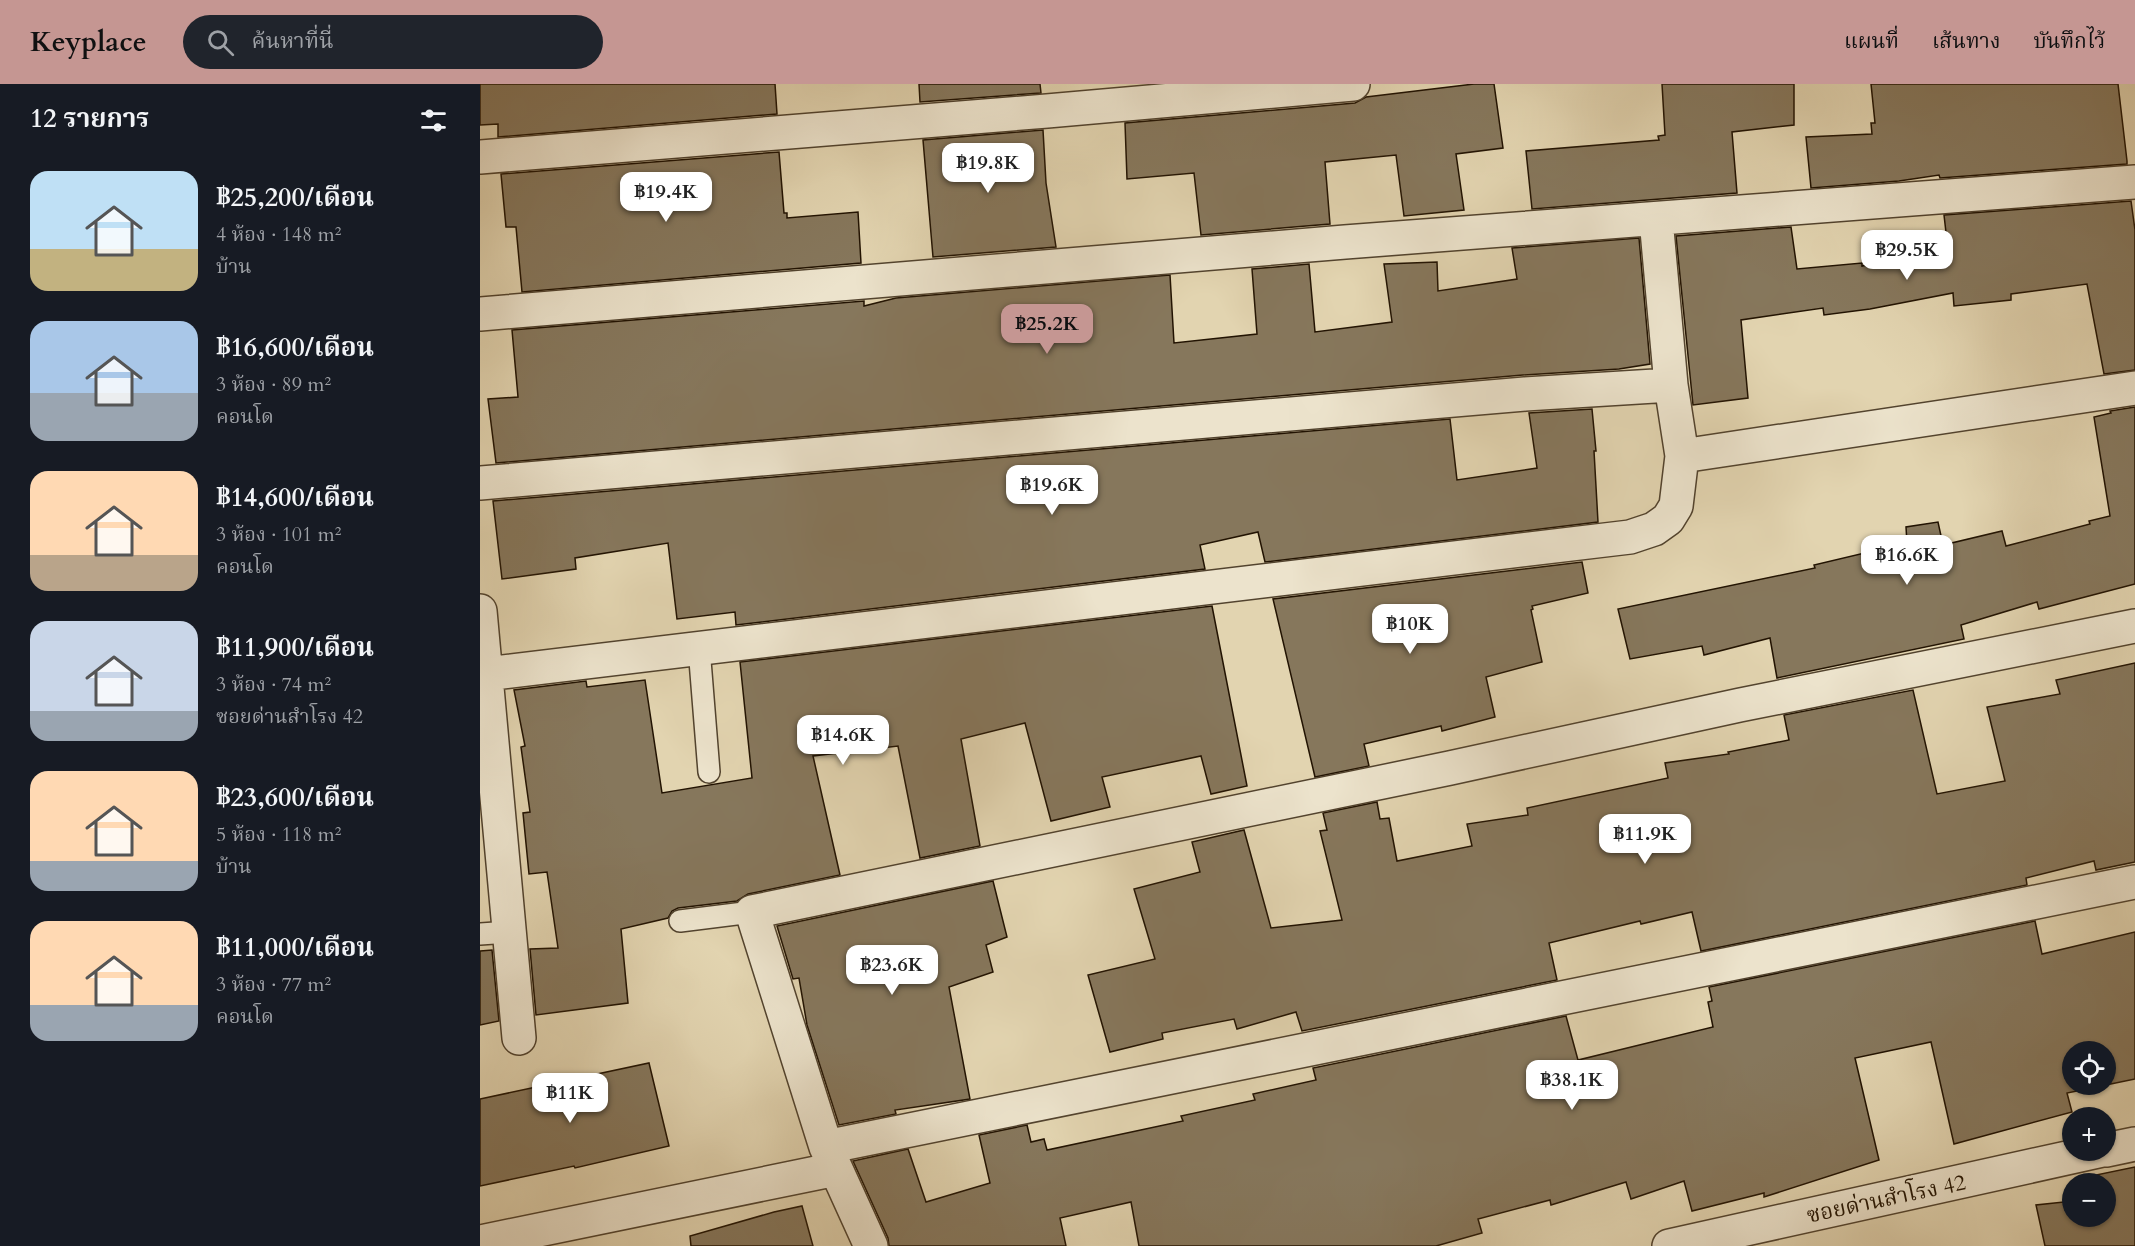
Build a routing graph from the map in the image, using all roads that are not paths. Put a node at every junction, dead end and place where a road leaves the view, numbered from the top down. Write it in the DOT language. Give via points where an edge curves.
graph roads {
  1 [pos="1353,84"];
  2 [pos="480,157"];
  3 [pos="2135,182"];
  4 [pos="1656,219"];
  5 [pos="480,314"];
  6 [pos="1671,385"];
  7 [pos="2135,388"];
  8 [pos="1682,456"];
  9 [pos="480,483"];
  10 [pos="480,611"];
  11 [pos="2135,626"];
  12 [pos="699,648"];
  13 [pos="486,674"];
  14 [pos="709,772"];
  15 [pos="2135,882"];
  16 [pos="752,912"];
  17 [pos="680,921"];
  18 [pos="495,933"];
  19 [pos="519,1038"];
  20 [pos="2135,1144"];
  21 [pos="2116,1148"];
  22 [pos="831,1158"];
  23 [pos="2062,1159"];
  24 [pos="480,1242"];
  25 [pos="871,1246"];
  26 [pos="1669,1246"];
  1 -- 2 [label="street"];
  3 -- 4 [label="street"];
  4 -- 5 [label="street"];
  4 -- 6 [label="street"];
  6 -- 8 [label="street"];
  6 -- 9 [label="street" via="1525,394"];
  7 -- 8 [label="street"];
  8 -- 12 [label="street" via="1676,506 1668,519 1654,530 1630,537"];
  10 -- 13 [label="street"];
  11 -- 16 [label="street" via="1728,707"];
  12 -- 13 [label="street"];
  12 -- 14 [label="lane"];
  13 -- 18 [label="street"];
  15 -- 22 [label="street"];
  16 -- 17 [label="lane"];
  16 -- 22 [label="street"];
  18 -- 19 [label="street"];
  20 -- 21 [label="street, ซอยด่านสำโรง 42"];
  22 -- 24 [label="street"];
  22 -- 25 [label="street"];
  23 -- 26 [label="street, ซอยด่านสำโรง 42"];
}
